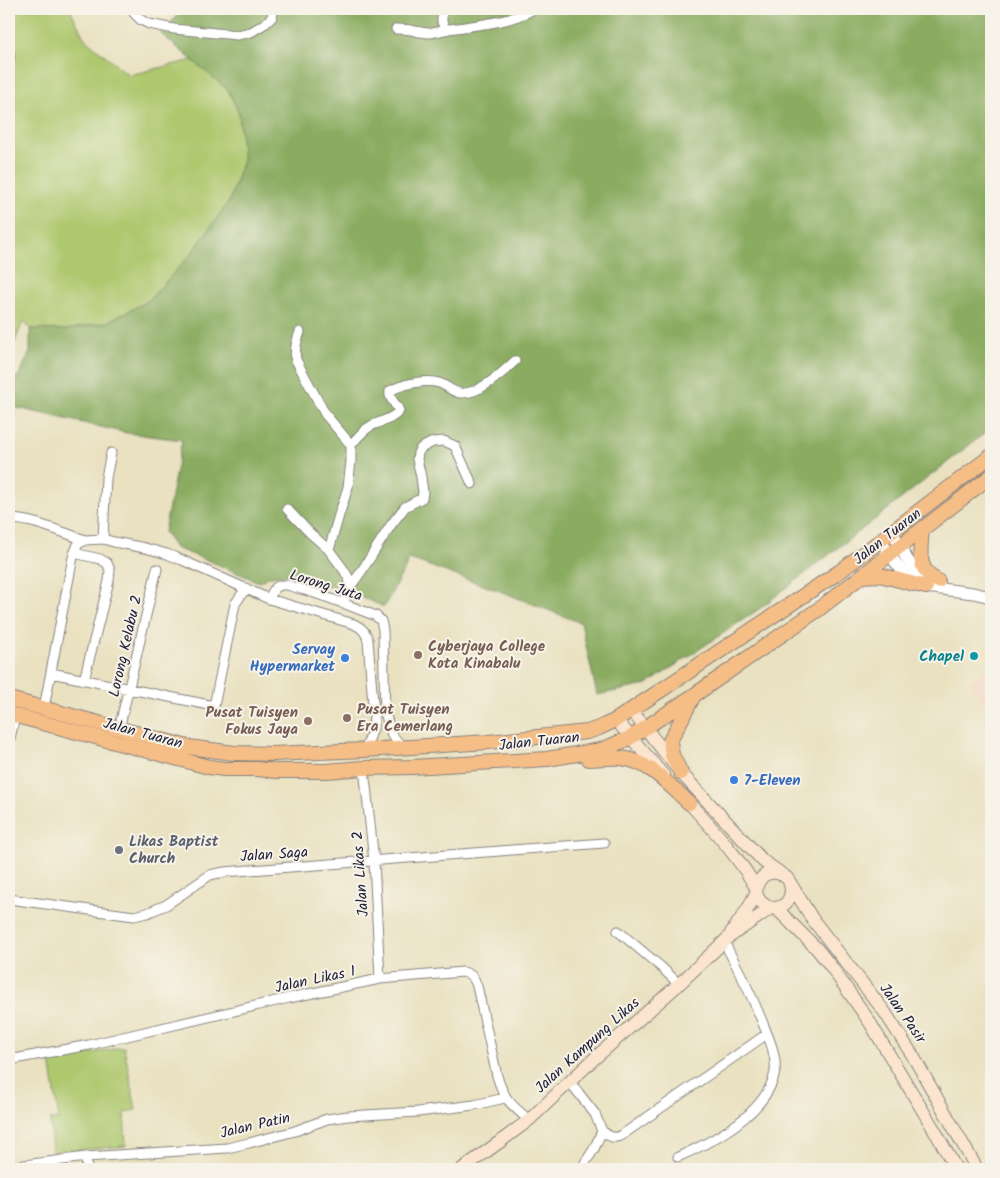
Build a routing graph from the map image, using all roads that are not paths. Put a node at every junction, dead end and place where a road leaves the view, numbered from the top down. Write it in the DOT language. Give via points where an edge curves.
graph roads {
  1 [pos="132,9"];
  2 [pos="274,9"];
  3 [pos="442,9"];
  4 [pos="534,9"];
  5 [pos="396,29"];
  6 [pos="445,29"];
  7 [pos="9,52"];
  8 [pos="9,63"];
  9 [pos="300,332"];
  10 [pos="515,360"];
  11 [pos="351,445"];
  12 [pos="111,453"];
  13 [pos="991,456"];
  14 [pos="991,476"];
  15 [pos="472,484"];
  16 [pos="287,509"];
  17 [pos="9,519"];
  18 [pos="922,529"];
  19 [pos="893,532"];
  20 [pos="103,539"];
  21 [pos="85,540"];
  22 [pos="881,540"];
  23 [pos="329,550"];
  24 [pos="894,550"];
  25 [pos="74,553"];
  26 [pos="157,569"];
  27 [pos="861,576"];
  28 [pos="932,584"];
  29 [pos="350,587"];
  30 [pos="246,588"];
  31 [pos="991,597"];
  32 [pos="269,598"];
  33 [pos="343,604"];
  34 [pos="51,673"];
  35 [pos="84,680"];
  36 [pos="129,689"];
  37 [pos="693,696"];
  38 [pos="9,699"];
  39 [pos="44,708"];
  40 [pos="631,710"];
  41 [pos="11,712"];
  42 [pos="616,720"];
  43 [pos="645,728"];
  44 [pos="119,729"];
  45 [pos="630,738"];
  46 [pos="9,743"];
  47 [pos="402,748"];
  48 [pos="365,750"];
  49 [pos="555,758"];
  50 [pos="364,768"];
  51 [pos="681,773"];
  52 [pos="688,802"];
  53 [pos="604,843"];
  54 [pos="374,861"];
  55 [pos="786,879"];
  56 [pos="756,890"];
  57 [pos="9,899"];
  58 [pos="774,908"];
  59 [pos="618,931"];
  60 [pos="727,939"];
  61 [pos="380,979"];
  62 [pos="679,984"];
  63 [pos="767,1034"];
  64 [pos="9,1060"];
  65 [pos="570,1082"];
  66 [pos="505,1098"];
  67 [pos="529,1120"];
  68 [pos="602,1131"];
  69 [pos="86,1157"];
  70 [pos="678,1157"];
  71 [pos="9,1167"];
  72 [pos="87,1169"];
  73 [pos="462,1169"];
  74 [pos="581,1169"];
  75 [pos="956,1169"];
  76 [pos="977,1169"];
  1 -- 2 [label="street" via="149,24 237,35 251,32 266,23"];
  3 -- 6 [label="street"];
  4 -- 6 [label="street" via="500,22"];
  5 -- 6 [label="street" via="428,33"];
  7 -- 8 [label="street"];
  9 -- 11 [label="street" via="296,342 296,360 325,414"];
  10 -- 11 [label="street" via="488,383 465,392 459,393 441,383 431,382 393,389 389,394 398,407 396,415 370,426"];
  11 -- 23 [label="street" via="348,486"];
  12 -- 20 [label="street" via="106,478"];
  13 -- 19 [label="main road, Jalan Tuaran"];
  14 -- 18 [label="main road, Jalan Tuaran"];
  15 -- 29 [label="street" via="455,446 444,441 421,448 417,459 422,498 405,508 391,525"];
  16 -- 23 [label="street"];
  17 -- 21 [label="street" via="48,527"];
  18 -- 24 [label="main road, Jalan Tuaran"];
  18 -- 28 [label="main road" via="920,554"];
  19 -- 22 [label="main road, Jalan Tuaran"];
  19 -- 24 [label="street"];
  20 -- 21 [label="street"];
  20 -- 30 [label="street" via="168,554"];
  21 -- 25 [label="street" via="78,544"];
  22 -- 24 [label="street"];
  22 -- 40 [label="main road, Jalan Tuaran"];
  23 -- 29 [label="street" via="348,577"];
  24 -- 27 [label="main road, Jalan Tuaran"];
  24 -- 28 [label="street" via="906,576"];
  25 -- 34 [label="street"];
  25 -- 35 [label="street" via="100,559 110,570"];
  26 -- 36 [label="street, Lorong Kelabu 2"];
  27 -- 28 [label="main road" via="880,575"];
  27 -- 37 [label="main road, Jalan Tuaran"];
  28 -- 31 [label="street"];
  29 -- 33 [label="street"];
  30 -- 32 [label="street"];
  30 -- 36 [label="street" via="235,604 214,706"];
  32 -- 33 [label="street, Lorong Juta" via="281,585 313,592"];
  32 -- 48 [label="street, Lorong Juta" via="354,624 367,635 374,716"];
  33 -- 47 [label="street, Lorong Juta" via="376,616 381,621 385,713 392,736"];
  34 -- 35 [label="street"];
  34 -- 39 [label="street"];
  35 -- 36 [label="street"];
  36 -- 44 [label="street, Lorong Kelabu 2"];
  37 -- 43 [label="main road, Jalan Tuaran"];
  37 -- 51 [label="main road" via="670,741 672,755"];
  38 -- 39 [label="main road, Jalan Tuaran"];
  39 -- 44 [label="main road, Jalan Tuaran"];
  40 -- 42 [label="main road, Jalan Tuaran"];
  40 -- 43 [label="main road, Jalan Pasir"];
  41 -- 46 [label="street"];
  41 -- 50 [label="main road, Jalan Tuaran" via="209,767 316,772"];
  42 -- 45 [label="main road"];
  42 -- 47 [label="main road, Jalan Tuaran" via="587,732"];
  43 -- 45 [label="main road, Jalan Tuaran"];
  43 -- 51 [label="main road, Jalan Pasir"];
  44 -- 48 [label="main road, Jalan Tuaran" via="188,748 234,753"];
  45 -- 49 [label="main road, Jalan Tuaran" via="601,750"];
  45 -- 52 [label="main road"];
  47 -- 48 [label="main road, Jalan Tuaran"];
  49 -- 50 [label="main road, Jalan Tuaran"];
  49 -- 52 [label="main road" via="620,758 637,762 656,773"];
  50 -- 54 [label="street, Jalan Likas 2"];
  51 -- 55 [label="main road, Jalan Pasir" via="764,861"];
  52 -- 56 [label="main road" via="748,873"];
  53 -- 54 [label="street, Jalan Saga"];
  54 -- 57 [label="street, Jalan Saga" via="210,875 166,906 134,916"];
  54 -- 61 [label="street, Jalan Likas 2"];
  55 -- 56 [label="main road" via="777,873 766,874"];
  55 -- 58 [label="main road" via="792,890 791,896 782,906"];
  55 -- 76 [label="main road, Jalan Pasir" via="813,920 884,1011"];
  56 -- 58 [label="main road" via="762,903"];
  56 -- 60 [label="main road, Jalan Kampung Likas" via="749,907"];
  58 -- 60 [label="main road, Jalan Kampung Likas"];
  58 -- 75 [label="main road" via="818,949 830,965 868,1021"];
  59 -- 62 [label="street"];
  60 -- 62 [label="main road, Jalan Kampung Likas"];
  60 -- 63 [label="street"];
  61 -- 64 [label="street, Jalan Likas 1"];
  61 -- 66 [label="street, Jalan Likas 1" via="463,972 472,976"];
  62 -- 65 [label="main road, Jalan Kampung Likas"];
  63 -- 68 [label="street" via="618,1138"];
  63 -- 70 [label="street" via="774,1057 774,1072 760,1101 751,1112 719,1136"];
  65 -- 67 [label="main road, Jalan Kampung Likas"];
  65 -- 68 [label="street" via="595,1114"];
  66 -- 67 [label="street, Jalan Likas 1"];
  66 -- 69 [label="street, Jalan Patin" via="433,1110 328,1119 250,1144 227,1148"];
  67 -- 73 [label="main road, Jalan Kampung Likas"];
  68 -- 74 [label="street"];
  69 -- 71 [label="street, Jalan Patin"];
  69 -- 72 [label="street"];
}
